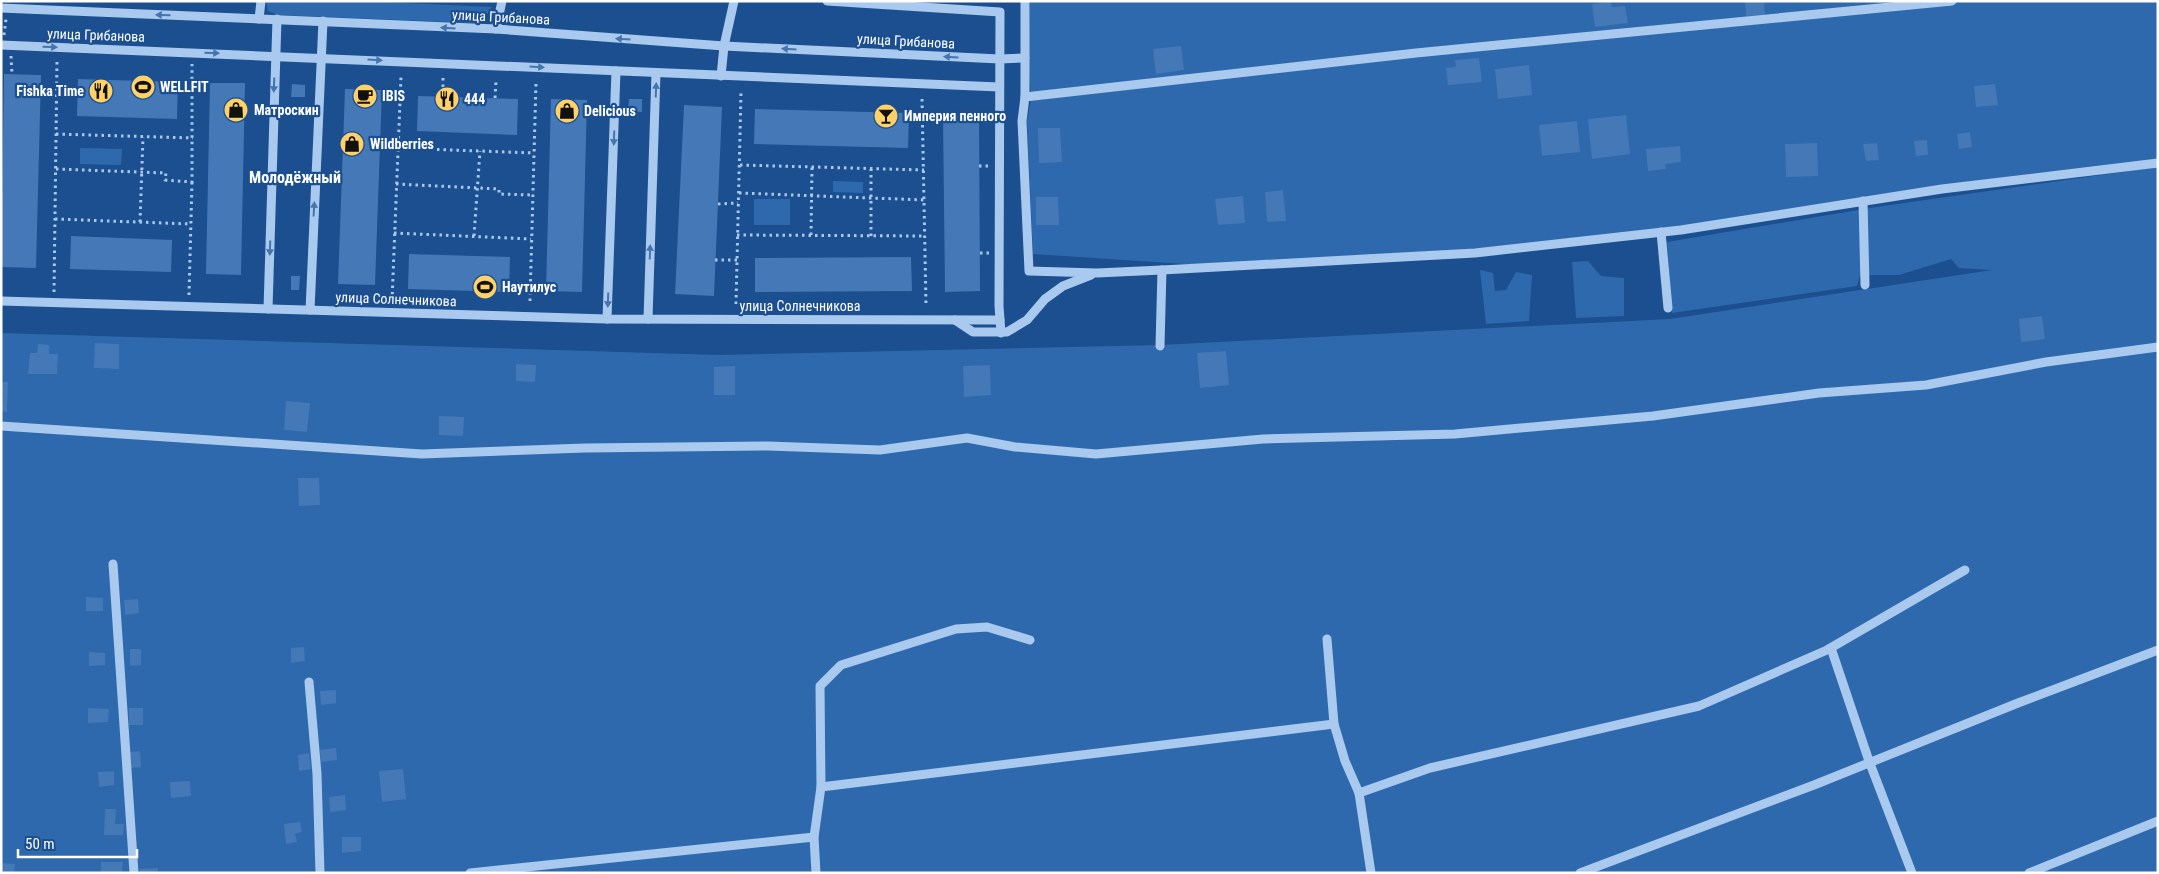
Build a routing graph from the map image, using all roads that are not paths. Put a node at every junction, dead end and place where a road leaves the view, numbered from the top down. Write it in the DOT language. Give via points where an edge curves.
graph roads {
  1 [pos="86,1"];
  2 [pos="261,1"];
  3 [pos="502,1"];
  4 [pos="734,1"];
  5 [pos="827,1"];
  6 [pos="1000,1"];
  7 [pos="1025,1"];
  8 [pos="1952,1"];
  9 [pos="4,8"];
  10 [pos="85,12"];
  11 [pos="1000,12"];
  12 [pos="259,19"];
  13 [pos="276,19"];
  14 [pos="323,21"];
  15 [pos="496,29"];
  16 [pos="2,45"];
  17 [pos="724,46"];
  18 [pos="275,55"];
  19 [pos="321,57"];
  20 [pos="1025,58"];
  21 [pos="1000,59"];
  22 [pos="616,71"];
  23 [pos="656,73"];
  24 [pos="721,76"];
  25 [pos="999,87"];
  26 [pos="1025,97"];
  27 [pos="2158,162"];
  28 [pos="1863,201"];
  29 [pos="1661,232"];
  30 [pos="1162,270"];
  31 [pos="1097,273"];
  32 [pos="1865,284"];
  33 [pos="1,302"];
  34 [pos="1668,308"];
  35 [pos="268,309"];
  36 [pos="310,310"];
  37 [pos="607,319"];
  38 [pos="648,319"];
  39 [pos="954,320"];
  40 [pos="1000,320"];
  41 [pos="1001,333"];
  42 [pos="1160,346"];
  43 [pos="2158,347"];
  44 [pos="1,426"];
  45 [pos="114,564"];
  46 [pos="1965,570"];
  47 [pos="1327,639"];
  48 [pos="1030,640"];
  49 [pos="1831,648"];
  50 [pos="2158,650"];
  51 [pos="309,682"];
  52 [pos="1334,724"];
  53 [pos="1869,761"];
  54 [pos="821,787"];
  55 [pos="1359,793"];
  56 [pos="2158,820"];
  57 [pos="814,837"];
  58 [pos="134,873"];
  59 [pos="320,873"];
  60 [pos="470,873"];
  61 [pos="816,873"];
  62 [pos="1371,873"];
  63 [pos="1580,873"];
  64 [pos="1912,873"];
  65 [pos="2029,873"];
  1 -- 10 [label="street"];
  2 -- 12 [label="street"];
  3 -- 15 [label="street"];
  4 -- 17 [label="street"];
  5 -- 11 [label="street"];
  6 -- 11 [label="street"];
  7 -- 20 [label="street"];
  8 -- 26 [label="street" via="1416,53"];
  9 -- 10 [label="street, улица Грибанова"];
  12 -- 10 [label="street, улица Грибанова, one-way"];
  11 -- 21 [label="street"];
  12 -- 13 [label="street, улица Грибанова"];
  13 -- 14 [label="street, улица Грибанова"];
  13 -- 18 [label="street"];
  15 -- 14 [label="street, улица Грибанова, one-way"];
  14 -- 19 [label="street"];
  17 -- 15 [label="street, улица Грибанова, one-way"];
  16 -- 18 [label="street, улица Грибанова, one-way"];
  21 -- 17 [label="street, улица Грибанова, one-way"];
  17 -- 24 [label="street"];
  18 -- 19 [label="street, улица Грибанова"];
  18 -- 35 [label="street, one-way"];
  19 -- 22 [label="street, улица Грибанова, one-way"];
  36 -- 19 [label="street, one-way"];
  20 -- 21 [label="street, улица Грибанова"];
  20 -- 26 [label="street"];
  21 -- 25 [label="street"];
  22 -- 23 [label="street, улица Грибанова"];
  22 -- 37 [label="street, one-way"];
  23 -- 24 [label="street, улица Грибанова"];
  38 -- 23 [label="street, one-way"];
  24 -- 25 [label="street, улица Грибанова"];
  25 -- 40 [label="street"];
  26 -- 31 [label="street" via="1022,121 1029,271"];
  27 -- 28 [label="street" via="1942,188"];
  28 -- 29 [label="street"];
  28 -- 32 [label="street"];
  29 -- 30 [label="street" via="1474,253"];
  29 -- 34 [label="street"];
  30 -- 31 [label="street"];
  30 -- 42 [label="street"];
  31 -- 41 [label="street" via="1063,286 1027,320"];
  33 -- 35 [label="street, улица Солнечникова"];
  35 -- 36 [label="street, улица Солнечникова"];
  36 -- 37 [label="street, улица Солнечникова"];
  37 -- 38 [label="street, улица Солнечникова"];
  38 -- 39 [label="street, улица Солнечникова"];
  39 -- 40 [label="street, улица Солнечникова"];
  39 -- 41 [label="street" via="973,332"];
  40 -- 41 [label="street"];
  43 -- 44 [label="street" via="2046,362 1926,385 1819,393 1653,416 1455,434 1263,439 1096,454 1015,447 967,438 880,450 749,446 422,454"];
  45 -- 58 [label="street"];
  46 -- 49 [label="street"];
  47 -- 52 [label="street"];
  48 -- 54 [label="street" via="986,626 956,629 841,665 820,686"];
  49 -- 53 [label="street"];
  49 -- 55 [label="street" via="1699,706 1430,768"];
  50 -- 53 [label="street"];
  51 -- 59 [label="street" via="317,774"];
  52 -- 54 [label="street"];
  52 -- 55 [label="street"];
  53 -- 63 [label="street" via="1814,785"];
  53 -- 64 [label="street"];
  54 -- 57 [label="street"];
  55 -- 62 [label="street"];
  56 -- 65 [label="street"];
  57 -- 60 [label="street"];
  57 -- 61 [label="street"];
}
